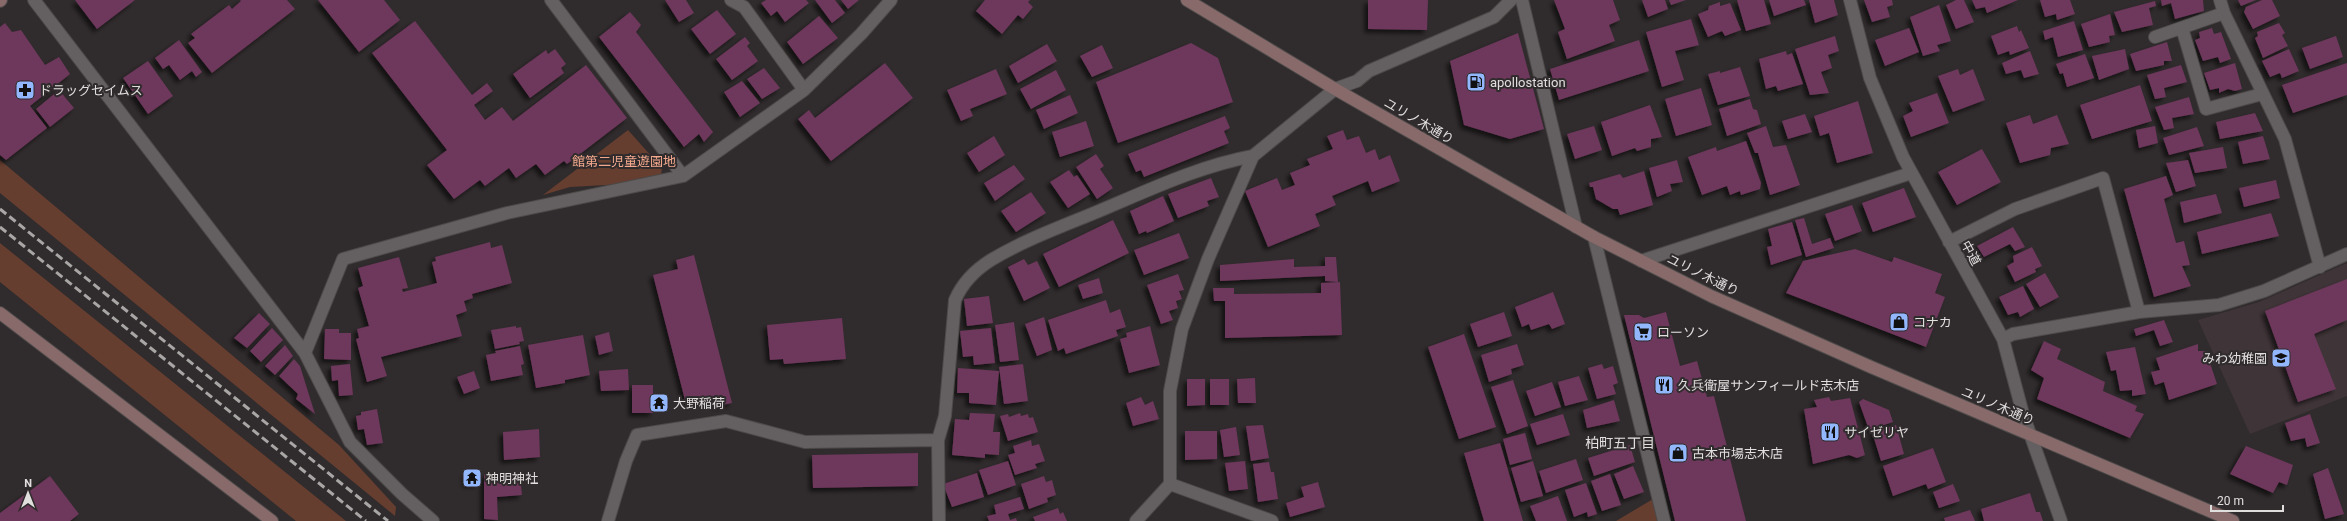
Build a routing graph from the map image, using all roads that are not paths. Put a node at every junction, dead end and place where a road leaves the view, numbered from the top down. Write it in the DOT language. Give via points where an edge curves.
graph roads {
  1 [pos="34,0"];
  2 [pos="551,0"];
  3 [pos="731,0"];
  4 [pos="891,0"];
  5 [pos="1511,0"];
  6 [pos="1522,0"];
  7 [pos="1850,0"];
  8 [pos="2220,0"];
  9 [pos="1190,1"];
  10 [pos="2224,13"];
  11 [pos="2182,28"];
  12 [pos="2155,37"];
  13 [pos="1334,89"];
  14 [pos="804,90"];
  15 [pos="2262,94"];
  16 [pos="1253,156"];
  17 [pos="1911,173"];
  18 [pos="683,176"];
  19 [pos="1576,227"];
  20 [pos="1594,237"];
  21 [pos="1949,242"];
  22 [pos="2347,254"];
  23 [pos="1642,261"];
  24 [pos="2320,267"];
  25 [pos="2139,312"];
  26 [pos="0,313"];
  27 [pos="2003,339"];
  28 [pos="305,353"];
  29 [pos="2031,435"];
  30 [pos="938,440"];
  31 [pos="1170,484"];
  32 [pos="272,521"];
  33 [pos="433,521"];
  34 [pos="608,521"];
  35 [pos="939,521"];
  36 [pos="1136,521"];
  37 [pos="1272,521"];
  38 [pos="1664,521"];
  39 [pos="2061,521"];
  40 [pos="2233,521"];
  1 -- 28 [label="street"];
  2 -- 18 [label="street"];
  3 -- 14 [label="street" via="744,8"];
  4 -- 14 [label="street" via="861,34"];
  5 -- 13 [label="street" via="1494,17 1369,71 1357,81"];
  6 -- 19 [label="street"];
  7 -- 17 [label="street, 中道" via="1870,78"];
  8 -- 10 [label="street"];
  9 -- 13 [label="street, ユリノ木通り"];
  10 -- 11 [label="street"];
  10 -- 15 [label="street"];
  11 -- 12 [label="street"];
  11 -- 15 [label="street" via="2206,109"];
  13 -- 16 [label="street"];
  13 -- 19 [label="street, ユリノ木通り"];
  14 -- 18 [label="street"];
  15 -- 24 [label="street" via="2285,139"];
  16 -- 30 [label="street" via="1220,163 1092,213 990,261 972,275 955,300 945,416"];
  16 -- 31 [label="street" via="1208,259 1182,329 1170,391"];
  17 -- 21 [label="street, 中道"];
  17 -- 23 [label="street"];
  18 -- 28 [label="street" via="508,213 343,259"];
  19 -- 20 [label="street, ユリノ木通り"];
  20 -- 23 [label="street, ユリノ木通り"];
  20 -- 38 [label="street"];
  21 -- 25 [label="street" via="2015,209 2102,178"];
  21 -- 27 [label="street, 中道"];
  22 -- 24 [label="street"];
  23 -- 29 [label="street, ユリノ木通り" via="1711,296"];
  24 -- 25 [label="street" via="2264,291 2219,305"];
  25 -- 27 [label="street" via="2013,334"];
  26 -- 32 [label="street"];
  27 -- 29 [label="street, 中道"];
  28 -- 33 [label="street" via="350,442"];
  29 -- 39 [label="street, 中道"];
  29 -- 40 [label="street, ユリノ木通り"];
  30 -- 34 [label="street" via="805,442 726,421 637,435 626,460"];
  30 -- 35 [label="street"];
  31 -- 36 [label="street"];
  31 -- 37 [label="street"];
}
